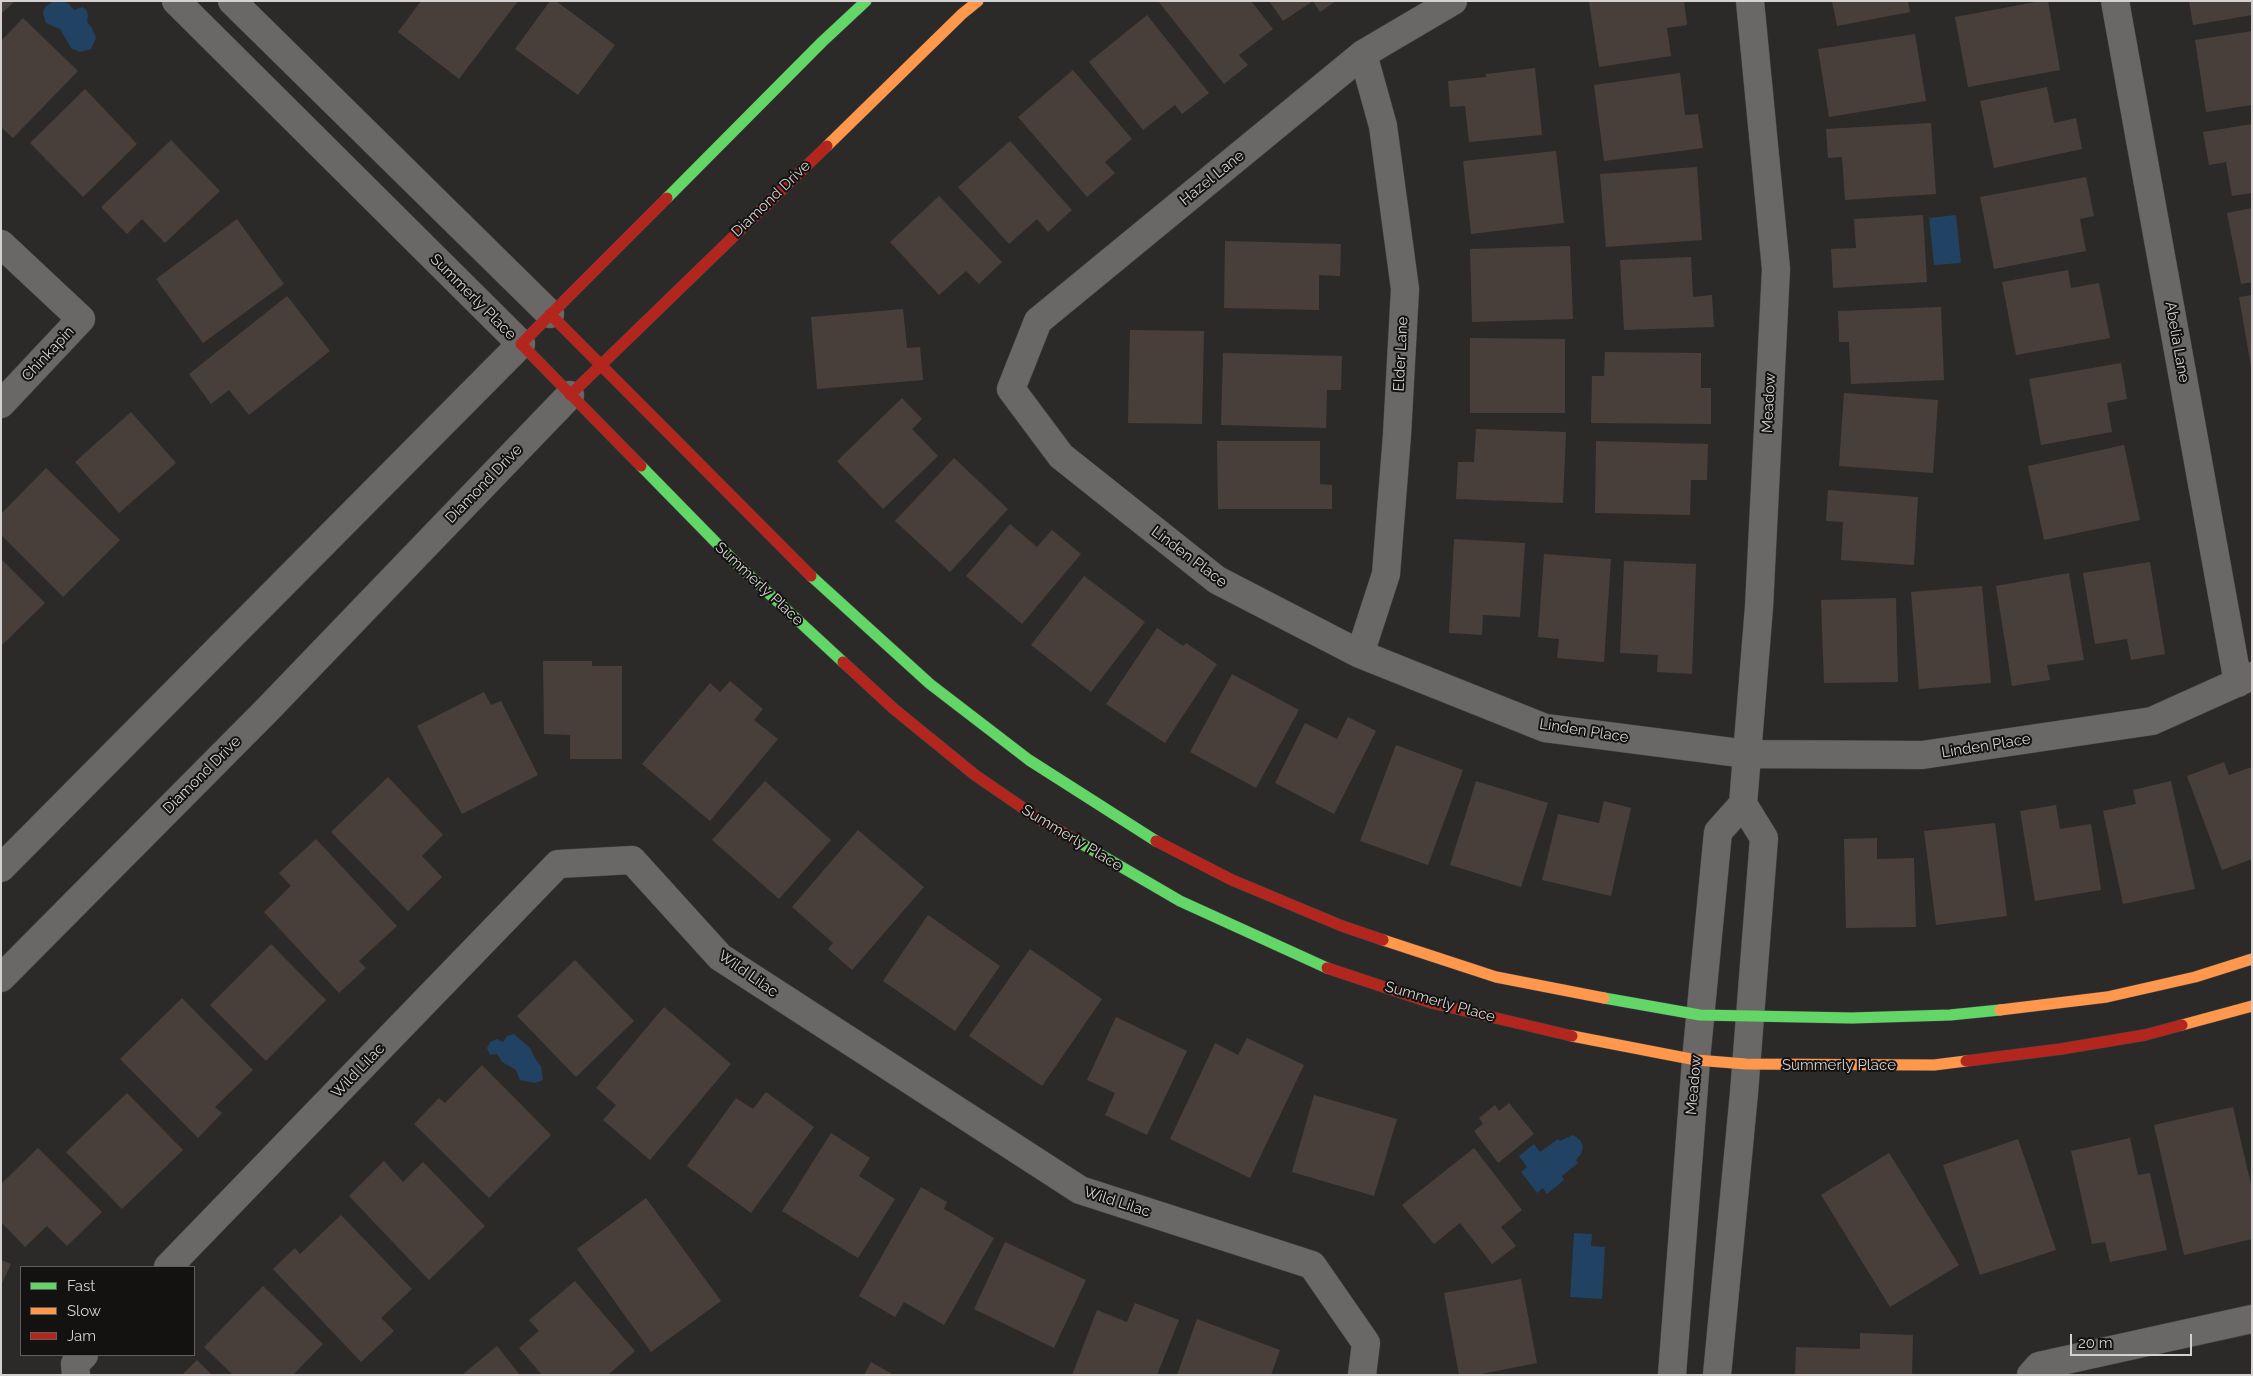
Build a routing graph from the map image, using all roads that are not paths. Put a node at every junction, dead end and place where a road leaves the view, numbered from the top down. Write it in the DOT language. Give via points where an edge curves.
graph roads {
  1 [pos="176,1"];
  2 [pos="232,1"];
  3 [pos="866,1"];
  4 [pos="978,1"];
  5 [pos="1453,1"];
  6 [pos="1750,1"];
  7 [pos="2115,1"];
  8 [pos="1363,54"];
  9 [pos="1,244"];
  10 [pos="550,314"];
  11 [pos="521,344"];
  12 [pos="601,366"];
  13 [pos="1011,390"];
  14 [pos="570,395"];
  15 [pos="1,404"];
  16 [pos="1360,654"];
  17 [pos="2245,679"];
  18 [pos="1747,754"];
  19 [pos="1743,804"];
  20 [pos="1,868"];
  21 [pos="2252,959"];
  22 [pos="1,978"];
  23 [pos="2252,1006"];
  24 [pos="1700,1015"];
  25 [pos="1750,1016"];
  26 [pos="1696,1060"];
  27 [pos="1746,1064"];
  28 [pos="169,1266"];
  29 [pos="2252,1319"];
  30 [pos="83,1356"];
  31 [pos="76,1375"];
  32 [pos="1362,1375"];
  33 [pos="1672,1375"];
  34 [pos="1717,1375"];
  35 [pos="2031,1375"];
  1 -- 11 [label="street, Summerly Place"];
  2 -- 10 [label="street"];
  3 -- 10 [label="street"];
  4 -- 12 [label="street, Diamond Drive"];
  5 -- 8 [label="street, Hazel Lane"];
  6 -- 18 [label="street, Meadow" via="1776,269"];
  7 -- 17 [label="street, Abelia Lane"];
  8 -- 13 [label="street, Hazel Lane" via="1038,321"];
  8 -- 16 [label="street, Elder Lane" via="1383,126 1405,289 1386,574"];
  9 -- 15 [label="street, Chinkapin" via="81,319"];
  10 -- 11 [label="street"];
  10 -- 12 [label="street"];
  11 -- 14 [label="street, Summerly Place"];
  11 -- 20 [label="street"];
  12 -- 14 [label="street, Diamond Drive"];
  12 -- 24 [label="street" via="829,594 930,684 1029,760 1153,839 1232,880 1342,926 1496,976"];
  13 -- 16 [label="street, Linden Place" via="1061,456 1217,580"];
  14 -- 22 [label="street, Diamond Drive" via="268,709"];
  14 -- 26 [label="street, Summerly Place" via="736,564 894,709 975,775 1047,824 1180,902 1322,966 1432,1003 1584,1039"];
  16 -- 18 [label="street, Linden Place" via="1545,728"];
  17 -- 18 [label="street, Linden Place" via="2152,721 1932,754"];
  18 -- 19 [label="street, Meadow"];
  19 -- 24 [label="street, Meadow" via="1718,832"];
  19 -- 25 [label="street" via="1764,838"];
  21 -- 25 [label="street" via="2107,997 2046,1006 1871,1018"];
  23 -- 27 [label="street, Summerly Place" via="2146,1035 1934,1065"];
  24 -- 25 [label="street"];
  24 -- 26 [label="street, Meadow"];
  25 -- 27 [label="street"];
  26 -- 27 [label="street, Summerly Place"];
  26 -- 33 [label="street, Meadow"];
  27 -- 34 [label="street"];
  28 -- 32 [label="street, Wild Lilac" via="558,864 632,860 720,957 1080,1190 1312,1265 1366,1343"];
  29 -- 35 [label="street" via="2039,1366"];
  30 -- 31 [label="street" via="75,1364"];
}
